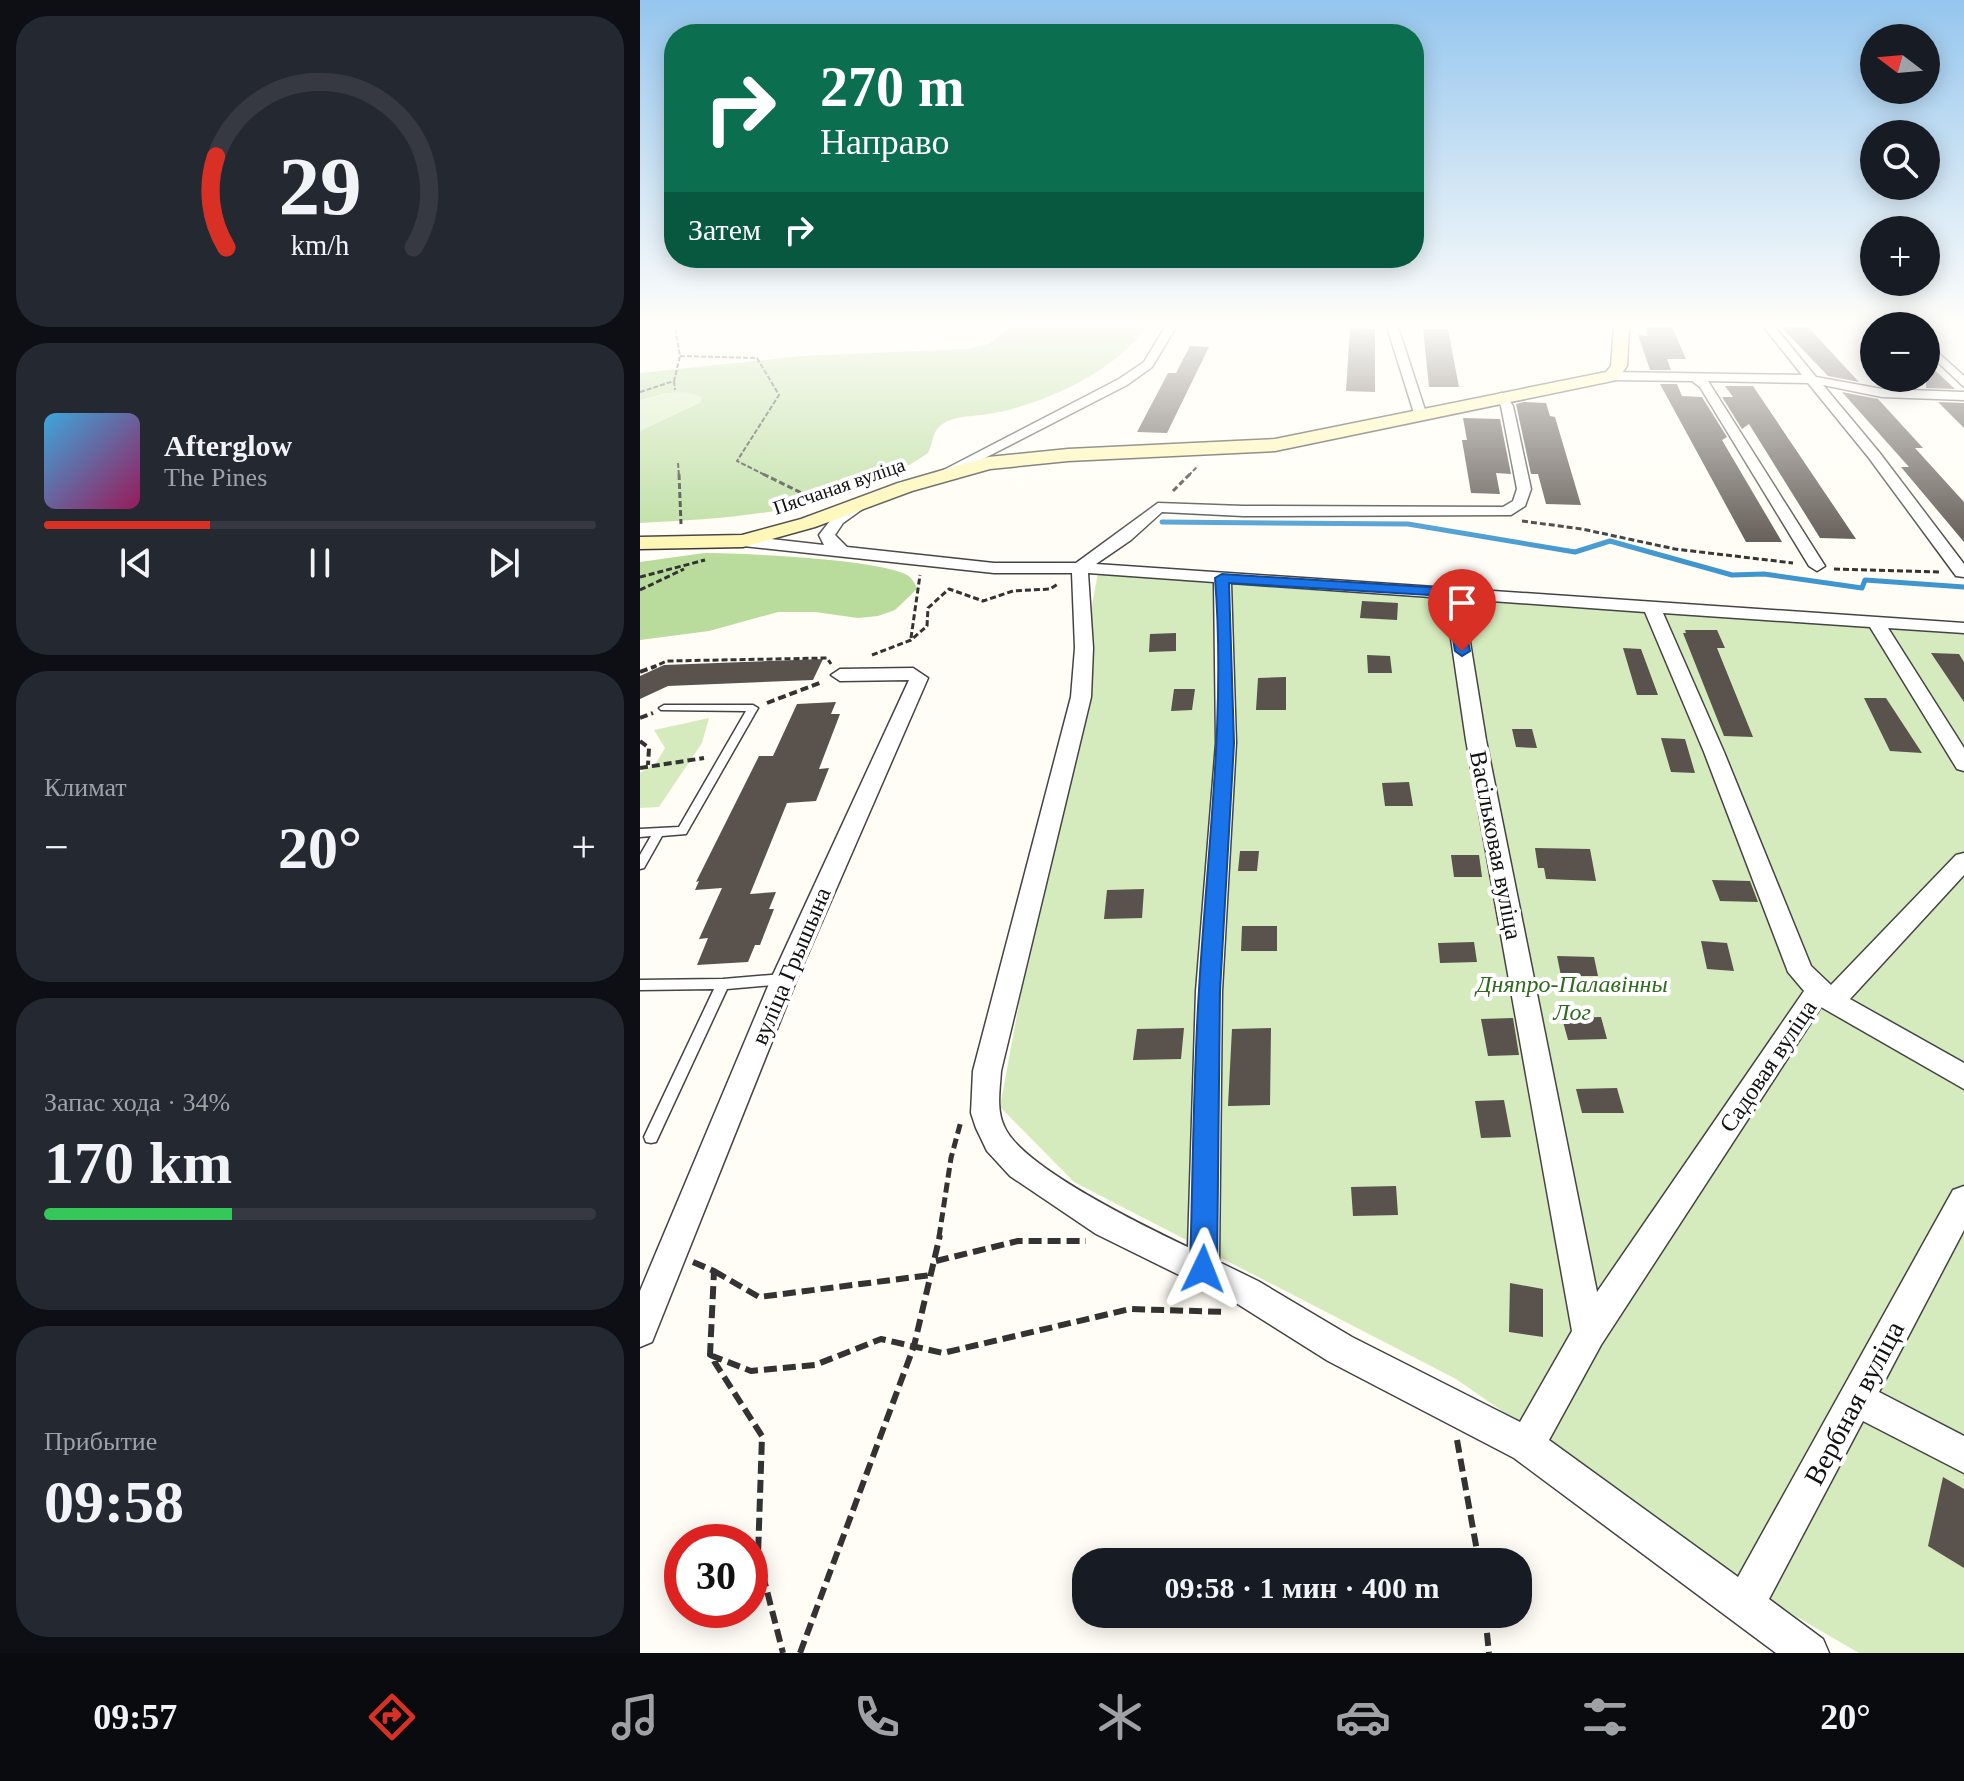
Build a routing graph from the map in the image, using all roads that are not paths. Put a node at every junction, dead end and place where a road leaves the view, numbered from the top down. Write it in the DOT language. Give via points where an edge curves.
graph roads {
  1 [pos="1080,404"];
  2 [pos="1417,404"];
  3 [pos="1465,404"];
  4 [pos="1506,404"];
  5 [pos="1718,404"];
  6 [pos="1831,404"];
  7 [pos="1420,413"];
  8 [pos="939,476"];
  9 [pos="859,505"];
  10 [pos="743,541"];
  11 [pos="640,543"];
  12 [pos="841,550"];
  13 [pos="1817,566"];
  14 [pos="1080,568"];
  15 [pos="1962,573"];
  16 [pos="1222,578"];
  17 [pos="1453,592"];
  18 [pos="1651,605"];
  19 [pos="1876,623"];
  20 [pos="1964,628"];
  21 [pos="840,675"];
  22 [pos="664,708"];
  23 [pos="1964,764"];
  24 [pos="659,832"];
  25 [pos="640,833"];
  26 [pos="1964,861"];
  27 [pos="640,865"];
  28 [pos="784,979"];
  29 [pos="723,984"];
  30 [pos="640,985"];
  31 [pos="1825,996"];
  32 [pos="1964,1077"];
  33 [pos="651,1137"];
  34 [pos="1964,1200"];
  35 [pos="1203,1269"];
  36 [pos="640,1330"];
  37 [pos="1589,1333"];
  38 [pos="1857,1399"];
  39 [pos="1527,1445"];
  40 [pos="1964,1455"];
  41 [pos="1744,1606"];
  42 [pos="1809,1653"];
  1 -- 8 [label="street"];
  2 -- 7 [label="street"];
  3 -- 7 [label="street, Пясчаная вуліца"];
  4 -- 14 [label="street" via="1524,489 1520,503 1506,512 1158,507"];
  5 -- 13 [label="street"];
  6 -- 15 [label="street"];
  7 -- 8 [label="street, Пясчаная вуліца" via="1275,445 1033,457"];
  8 -- 9 [label="street, Пясчаная вуліца"];
  9 -- 10 [label="street, Пясчаная вуліца"];
  9 -- 12 [label="street" via="827,535"];
  10 -- 11 [label="street, Пясчаная вуліца"];
  10 -- 12 [label="street"];
  12 -- 14 [label="street" via="994,568"];
  14 -- 16 [label="street"];
  14 -- 35 [label="street" via="1081,697 987,1071 985,1113 997,1142 1020,1166 1107,1224"];
  16 -- 17 [label="street"];
  16 -- 35 [label="street" via="1226,743 1209,991"];
  17 -- 18 [label="street"];
  17 -- 37 [label="street, Васільковая вуліца"];
  18 -- 19 [label="street"];
  18 -- 31 [label="street, Садовая вуліца" via="1792,954"];
  19 -- 20 [label="street"];
  19 -- 23 [label="street"];
  21 -- 28 [label="street, вуліца Грышына" via="919,678"];
  22 -- 24 [label="lane" via="753,708 682,831"];
  24 -- 25 [label="lane"];
  24 -- 27 [label="lane"];
  26 -- 31 [label="street"];
  28 -- 29 [label="lane"];
  28 -- 36 [label="street, вуліца Грышына"];
  29 -- 30 [label="lane"];
  29 -- 33 [label="lane"];
  31 -- 32 [label="street"];
  31 -- 37 [label="street, Садовая вуліца"];
  34 -- 38 [label="street, Вербная вуліца"];
  35 -- 39 [label="street" via="1340,1349"];
  37 -- 39 [label="street, Садовая вуліца"];
  38 -- 40 [label="street"];
  38 -- 41 [label="street, Вербная вуліца"];
  39 -- 41 [label="street"];
  41 -- 42 [label="street"];
}
